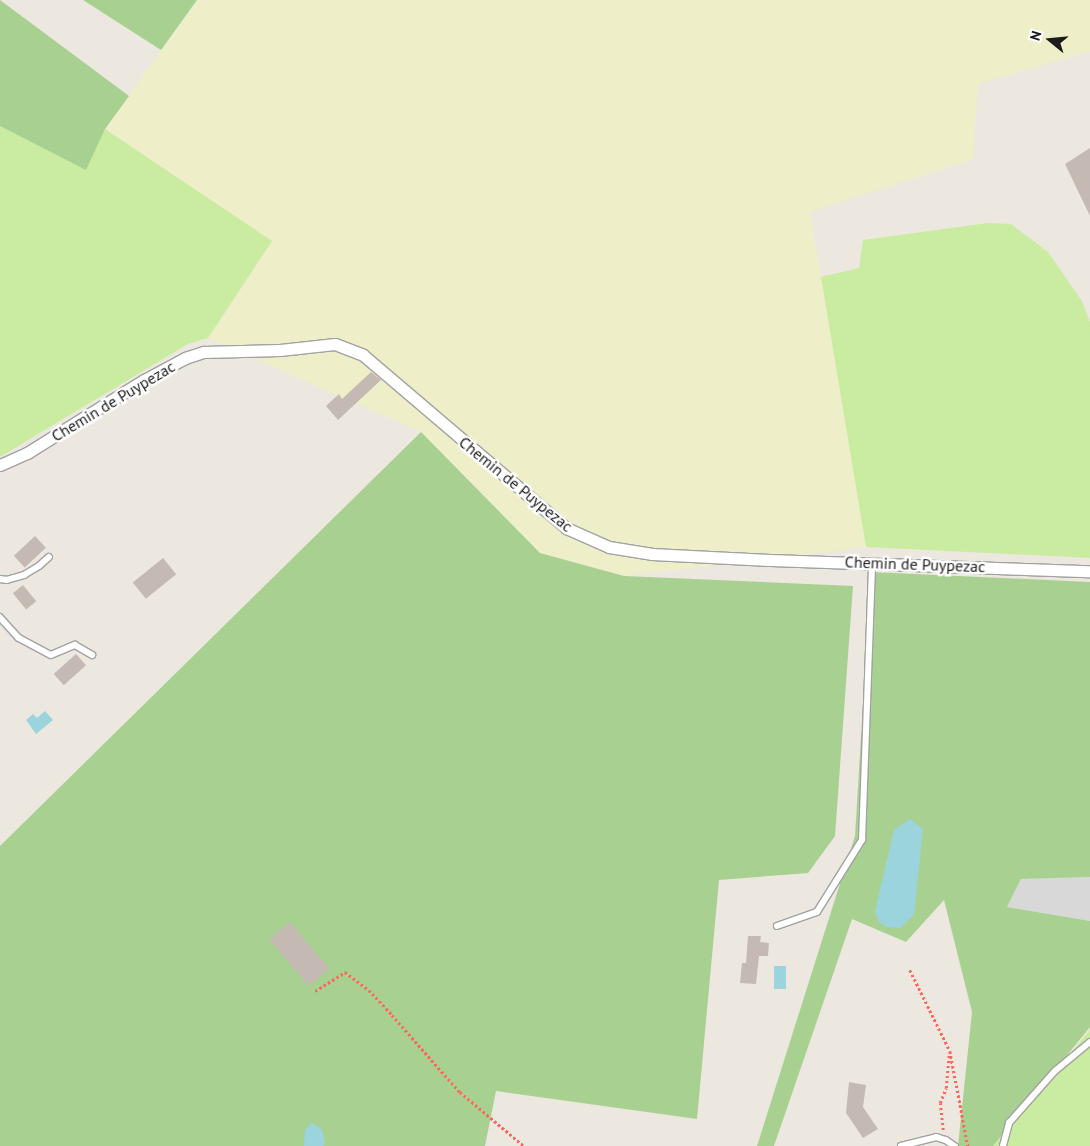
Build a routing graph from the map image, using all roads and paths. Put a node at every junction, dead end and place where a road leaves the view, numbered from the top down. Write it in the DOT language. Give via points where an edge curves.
graph roads {
  1 [pos="0,465"];
  2 [pos="48,557"];
  3 [pos="872,562"];
  4 [pos="1090,571"];
  5 [pos="0,579"];
  6 [pos="0,617"];
  7 [pos="92,656"];
  8 [pos="777,926"];
  9 [pos="910,970"];
  10 [pos="315,992"];
  11 [pos="1090,1042"];
  12 [pos="950,1050"];
  13 [pos="946,1140"];
  14 [pos="524,1146"];
  15 [pos="901,1146"];
  16 [pos="954,1146"];
  17 [pos="968,1146"];
  18 [pos="1003,1146"];
  1 -- 3 [label="street, Chemin de Puypezac" via="27,453 185,358 204,352 280,350 335,344 363,355 566,528 609,547 652,554"];
  2 -- 5 [label="lane" via="24,574"];
  3 -- 4 [label="street, Chemin de Puypezac"];
  3 -- 8 [label="lane" via="862,840 817,912"];
  6 -- 7 [label="lane" via="19,638 51,655 75,645"];
  9 -- 12 [label="path"];
  10 -- 14 [label="path" via="345,972 369,990 460,1092"];
  11 -- 18 [label="lane" via="1056,1071 1009,1123"];
  12 -- 13 [label="path" via="946,1088 940,1103 940,1120"];
  12 -- 17 [label="path"];
  13 -- 15 [label="lane" via="936,1137"];
  13 -- 16 [label="lane"];
}
